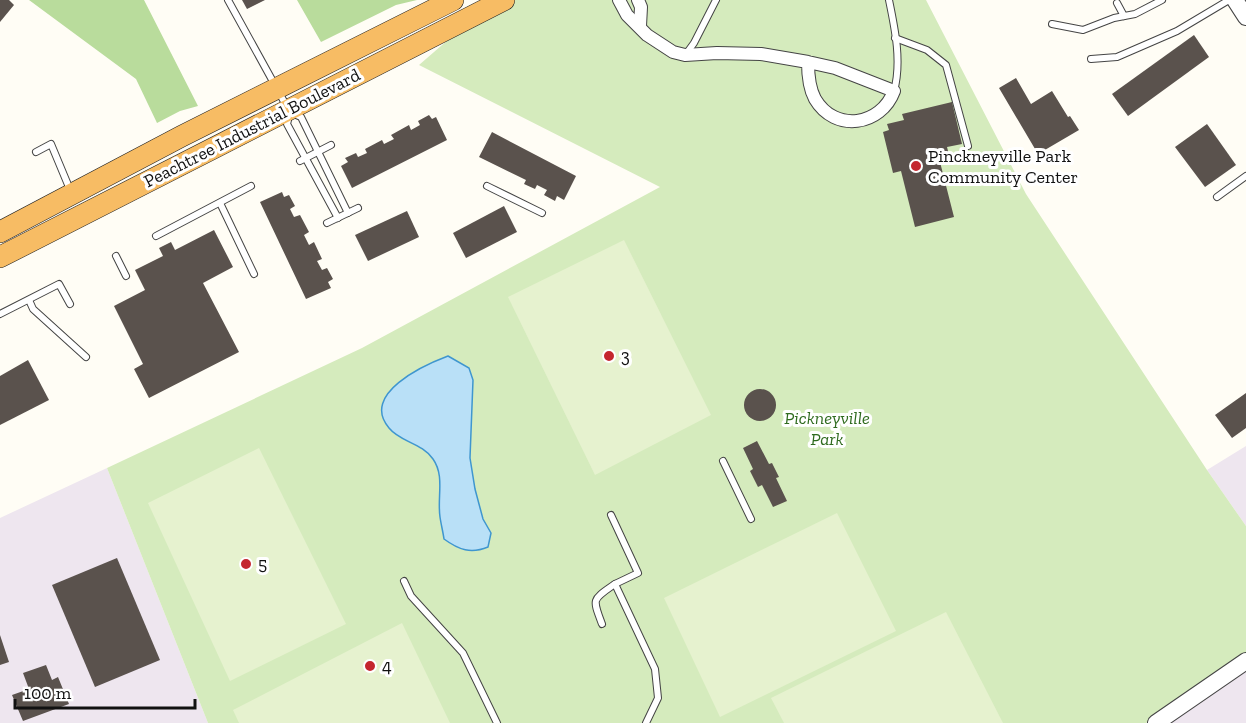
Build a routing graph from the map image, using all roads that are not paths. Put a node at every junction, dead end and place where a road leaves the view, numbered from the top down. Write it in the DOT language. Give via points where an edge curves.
graph roads {
  1 [pos="228,0"];
  2 [pos="453,0"];
  3 [pos="504,0"];
  4 [pos="619,0"];
  5 [pos="638,0"];
  6 [pos="717,0"];
  7 [pos="889,0"];
  8 [pos="1162,0"];
  9 [pos="1229,0"];
  10 [pos="1117,3"];
  11 [pos="1124,16"];
  12 [pos="1052,24"];
  13 [pos="640,26"];
  14 [pos="895,38"];
  15 [pos="685,55"];
  16 [pos="1091,59"];
  17 [pos="808,62"];
  18 [pos="276,89"];
  19 [pos="894,91"];
  20 [pos="289,111"];
  21 [pos="331,145"];
  22 [pos="968,147"];
  23 [pos="36,152"];
  24 [pos="317,152"];
  25 [pos="303,160"];
  26 [pos="1246,176"];
  27 [pos="251,186"];
  28 [pos="487,186"];
  29 [pos="72,194"];
  30 [pos="1217,197"];
  31 [pos="220,202"];
  32 [pos="358,208"];
  33 [pos="348,213"];
  34 [pos="542,213"];
  35 [pos="338,218"];
  36 [pos="327,223"];
  37 [pos="0,232"];
  38 [pos="156,236"];
  39 [pos="116,256"];
  40 [pos="0,257"];
  41 [pos="254,274"];
  42 [pos="126,276"];
  43 [pos="29,300"];
  44 [pos="70,304"];
  45 [pos="0,314"];
  46 [pos="86,357"];
  47 [pos="723,461"];
  48 [pos="610,515"];
  49 [pos="751,519"];
  50 [pos="404,581"];
  51 [pos="615,584"];
  52 [pos="602,624"];
  53 [pos="1246,661"];
  54 [pos="1161,722"];
  55 [pos="497,723"];
  56 [pos="646,723"];
  1 -- 18 [label="lane"];
  2 -- 18 [label="highway, Peachtree Industrial Boulevard"];
  3 -- 20 [label="highway, Peachtree Industrial Boulevard"];
  4 -- 13 [label="street" via="627,15"];
  5 -- 13 [label="street"];
  6 -- 15 [label="lane"];
  7 -- 14 [label="lane"];
  8 -- 11 [label="lane"];
  9 -- 16 [label="lane" via="1177,31 1117,57"];
  10 -- 11 [label="lane"];
  11 -- 12 [label="lane" via="1083,30"];
  13 -- 15 [label="street" via="662,46"];
  14 -- 19 [label="lane" via="898,75"];
  14 -- 22 [label="lane" via="927,50 946,65"];
  15 -- 17 [label="street" via="761,54"];
  17 -- 19 [label="street"];
  17 -- 19 [label="street" via="816,100 836,118 867,120 890,102"];
  18 -- 20 [label="lane"];
  18 -- 29 [label="highway, Peachtree Industrial Boulevard"];
  20 -- 24 [label="lane" via="301,117"];
  20 -- 25 [label="lane" via="287,124"];
  20 -- 40 [label="highway, Peachtree Industrial Boulevard"];
  21 -- 24 [label="lane"];
  23 -- 29 [label="lane" via="51,144"];
  24 -- 25 [label="lane"];
  24 -- 33 [label="lane"];
  25 -- 35 [label="lane"];
  26 -- 30 [label="lane"];
  27 -- 31 [label="lane"];
  28 -- 34 [label="lane"];
  29 -- 37 [label="highway, Peachtree Industrial Boulevard"];
  31 -- 38 [label="lane"];
  31 -- 41 [label="lane"];
  32 -- 33 [label="lane"];
  33 -- 35 [label="lane"];
  35 -- 36 [label="lane"];
  39 -- 42 [label="lane"];
  43 -- 44 [label="lane" via="59,284"];
  43 -- 45 [label="lane"];
  43 -- 46 [label="lane" via="33,309"];
  47 -- 49 [label="lane"];
  48 -- 51 [label="lane" via="638,573"];
  50 -- 55 [label="lane" via="411,596 463,653"];
  51 -- 52 [label="lane" via="597,596 594,604"];
  51 -- 56 [label="lane" via="655,669 658,698"];
  53 -- 54 [label="street"];
}
